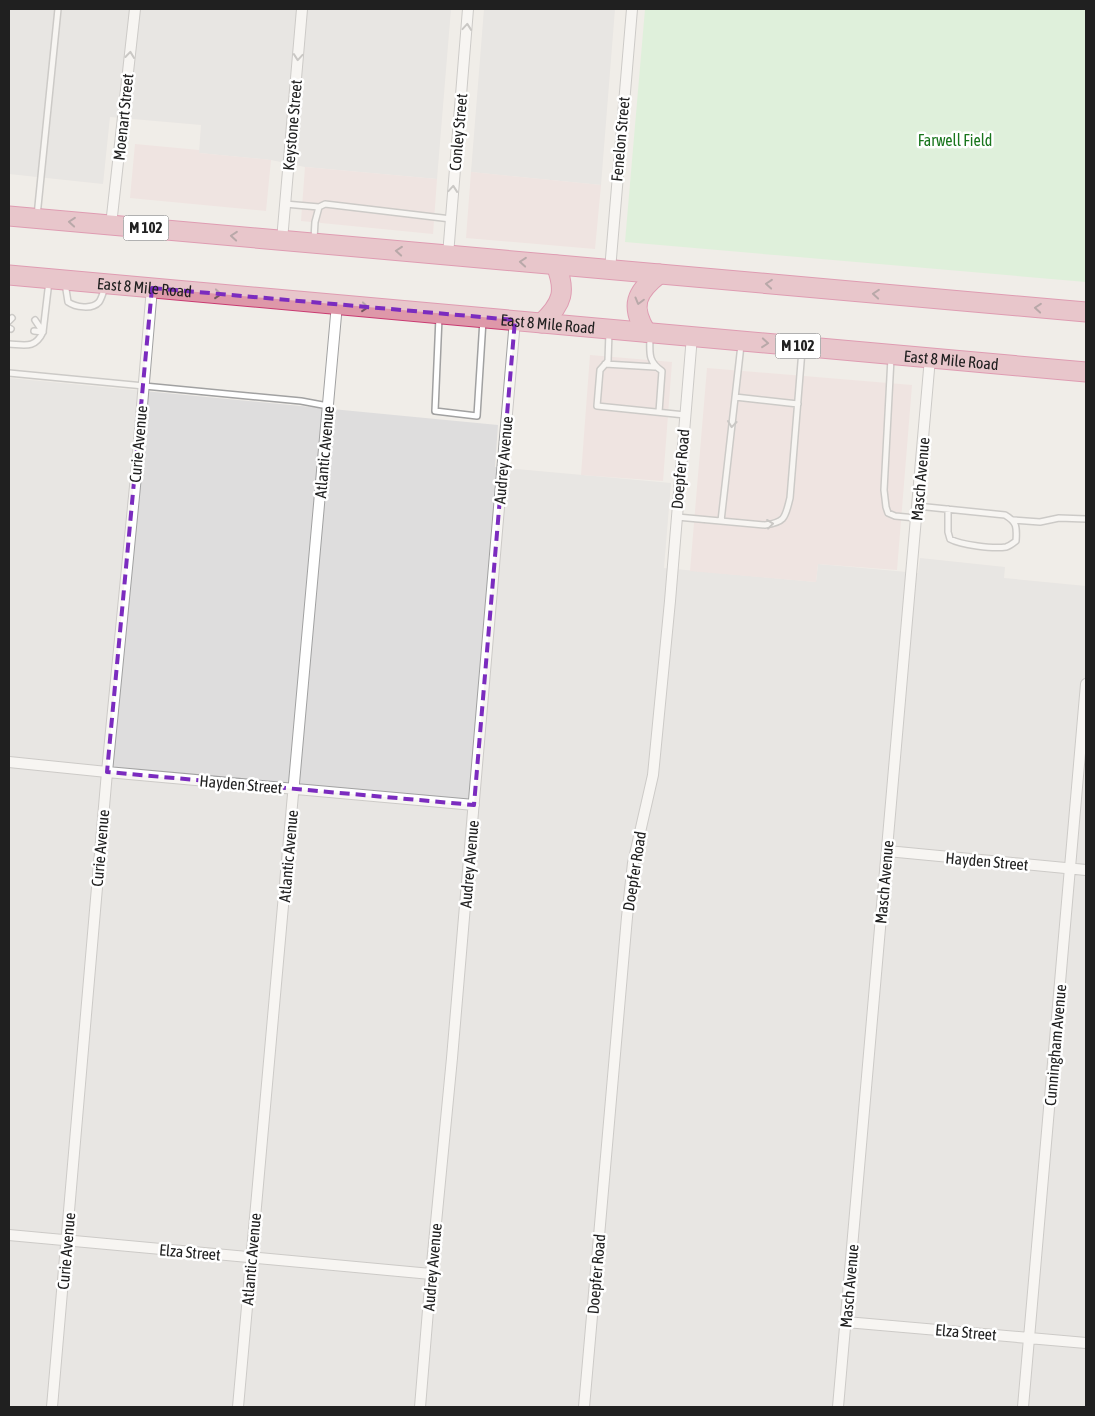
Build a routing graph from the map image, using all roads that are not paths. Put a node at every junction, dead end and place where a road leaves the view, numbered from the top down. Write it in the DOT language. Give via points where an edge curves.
graph roads {
  1 [pos="58,9"];
  2 [pos="135,9"];
  3 [pos="302,9"];
  4 [pos="468,9"];
  5 [pos="632,9"];
  6 [pos="285,204"];
  7 [pos="318,207"];
  8 [pos="9,216"];
  9 [pos="37,219"];
  10 [pos="451,219"];
  11 [pos="111,225"];
  12 [pos="282,240"];
  13 [pos="313,243"];
  14 [pos="448,255"];
  15 [pos="556,265"];
  16 [pos="610,270"];
  17 [pos="659,274"];
  18 [pos="9,276"];
  19 [pos="57,280"];
  20 [pos="152,288"];
  21 [pos="337,304"];
  22 [pos="1086,312"];
  23 [pos="439,313"];
  24 [pos="484,317"];
  25 [pos="35,320"];
  26 [pos="515,320"];
  27 [pos="542,323"];
  28 [pos="609,329"];
  29 [pos="34,331"];
  30 [pos="43,332"];
  31 [pos="648,332"];
  32 [pos="692,336"];
  33 [pos="741,341"];
  34 [pos="9,344"];
  35 [pos="803,346"];
  36 [pos="892,354"];
  37 [pos="930,358"];
  38 [pos="606,364"];
  39 [pos="655,367"];
  40 [pos="1086,372"];
  41 [pos="9,373"];
  42 [pos="143,385"];
  43 [pos="735,397"];
  44 [pos="798,404"];
  45 [pos="328,406"];
  46 [pos="659,412"];
  47 [pos="685,415"];
  48 [pos="917,506"];
  49 [pos="948,509"];
  50 [pos="676,517"];
  51 [pos="916,518"];
  52 [pos="1086,519"];
  53 [pos="1013,520"];
  54 [pos="722,521"];
  55 [pos="1086,684"];
  56 [pos="9,762"];
  57 [pos="106,772"];
  58 [pos="294,789"];
  59 [pos="474,805"];
  60 [pos="887,851"];
  61 [pos="1070,868"];
  62 [pos="1086,870"];
  63 [pos="9,1235"];
  64 [pos="67,1241"];
  65 [pos="251,1257"];
  66 [pos="430,1274"];
  67 [pos="846,1322"];
  68 [pos="1029,1338"];
  69 [pos="1086,1343"];
  70 [pos="52,1407"];
  71 [pos="238,1407"];
  72 [pos="420,1407"];
  73 [pos="584,1407"];
  74 [pos="838,1407"];
  75 [pos="1023,1407"];
  1 -- 9 [label="lane"];
  11 -- 2 [label="street, Moenart Street, one-way"];
  3 -- 6 [label="street, Keystone Street, one-way"];
  10 -- 4 [label="street, Conley Street, one-way"];
  5 -- 16 [label="street, Fenelon Street"];
  6 -- 7 [label="lane"];
  6 -- 12 [label="street, Keystone Street"];
  7 -- 10 [label="lane" via="325,204"];
  7 -- 13 [label="lane"];
  8 -- 9 [label="highway, M 102"];
  11 -- 9 [label="highway, M 102, one-way"];
  10 -- 14 [label="street, Conley Street"];
  12 -- 11 [label="highway, M 102, one-way"];
  12 -- 13 [label="highway, M 102"];
  14 -- 13 [label="highway, M 102, one-way"];
  15 -- 14 [label="highway, M 102, one-way"];
  15 -- 16 [label="highway, M 102"];
  15 -- 27 [label="highway" via="562,294 552,314"];
  16 -- 17 [label="highway, M 102"];
  22 -- 17 [label="highway, M 102, one-way"];
  17 -- 31 [label="highway, one-way" via="642,290 636,306 639,321"];
  18 -- 19 [label="highway, East 8 Mile Road / M 102"];
  19 -- 20 [label="highway, East 8 Mile Road / M 102"];
  19 -- 30 [label="lane"];
  20 -- 21 [label="highway, East 8 Mile Road / M 102, one-way"];
  20 -- 42 [label="street, Curie Avenue"];
  21 -- 23 [label="highway, East 8 Mile Road / M 102, one-way"];
  21 -- 45 [label="street, Atlantic Avenue"];
  23 -- 24 [label="highway, East 8 Mile Road / M 102"];
  23 -- 24 [label="lane" via="435,411 477,416"];
  24 -- 26 [label="highway, East 8 Mile Road / M 102"];
  25 -- 30 [label="lane"];
  26 -- 27 [label="highway, East 8 Mile Road / M 102"];
  26 -- 59 [label="street, Audrey Avenue"];
  27 -- 28 [label="highway, East 8 Mile Road / M 102"];
  28 -- 31 [label="highway, East 8 Mile Road / M 102"];
  28 -- 38 [label="lane"];
  29 -- 30 [label="lane"];
  30 -- 34 [label="lane" via="34,344"];
  31 -- 32 [label="highway, East 8 Mile Road / M 102"];
  31 -- 39 [label="lane" via="650,358"];
  32 -- 33 [label="highway, East 8 Mile Road / M 102"];
  32 -- 47 [label="street, Doepfer Road"];
  33 -- 35 [label="highway, East 8 Mile Road / M 102, one-way"];
  33 -- 43 [label="lane"];
  35 -- 36 [label="highway, East 8 Mile Road / M 102"];
  35 -- 44 [label="lane"];
  36 -- 37 [label="highway, East 8 Mile Road / M 102"];
  36 -- 51 [label="lane" via="884,499 888,513"];
  37 -- 40 [label="highway, East 8 Mile Road / M 102"];
  37 -- 48 [label="street, Masch Avenue"];
  38 -- 39 [label="lane"];
  38 -- 46 [label="lane" via="600,370 597,406"];
  39 -- 46 [label="lane" via="662,371"];
  41 -- 42 [label="lane"];
  42 -- 45 [label="lane"];
  42 -- 57 [label="street, Curie Avenue"];
  43 -- 44 [label="lane"];
  43 -- 54 [label="lane, one-way"];
  54 -- 44 [label="lane, one-way" via="765,525 783,520 790,498"];
  45 -- 58 [label="street, Atlantic Avenue"];
  46 -- 47 [label="lane"];
  47 -- 50 [label="street, Doepfer Road"];
  48 -- 49 [label="lane"];
  48 -- 51 [label="street, Masch Avenue"];
  49 -- 53 [label="lane" via="1005,515"];
  49 -- 53 [label="lane" via="948,532 957,543 1008,546 1016,541 1017,529"];
  50 -- 54 [label="lane"];
  50 -- 73 [label="street, Doepfer Road" via="652,775 633,863 629,899"];
  51 -- 60 [label="street, Masch Avenue"];
  52 -- 53 [label="lane"];
  55 -- 61 [label="street, Cunningham Avenue"];
  56 -- 57 [label="street, Hayden Street"];
  57 -- 58 [label="street, Hayden Street"];
  57 -- 64 [label="street, Curie Avenue"];
  58 -- 59 [label="street, Hayden Street"];
  58 -- 65 [label="street, Atlantic Avenue"];
  59 -- 66 [label="street, Audrey Avenue"];
  60 -- 61 [label="street, Hayden Street"];
  60 -- 67 [label="street, Masch Avenue"];
  61 -- 62 [label="street, Hayden Street"];
  61 -- 68 [label="street, Cunningham Avenue"];
  63 -- 64 [label="street, Elza Street"];
  64 -- 65 [label="street, Elza Street"];
  64 -- 70 [label="street, Curie Avenue"];
  65 -- 66 [label="street, Elza Street"];
  65 -- 71 [label="street, Atlantic Avenue"];
  66 -- 72 [label="street, Audrey Avenue"];
  67 -- 68 [label="street, Elza Street"];
  67 -- 74 [label="street, Masch Avenue"];
  68 -- 69 [label="street, Elza Street"];
  68 -- 75 [label="street, Cunningham Avenue"];
}
